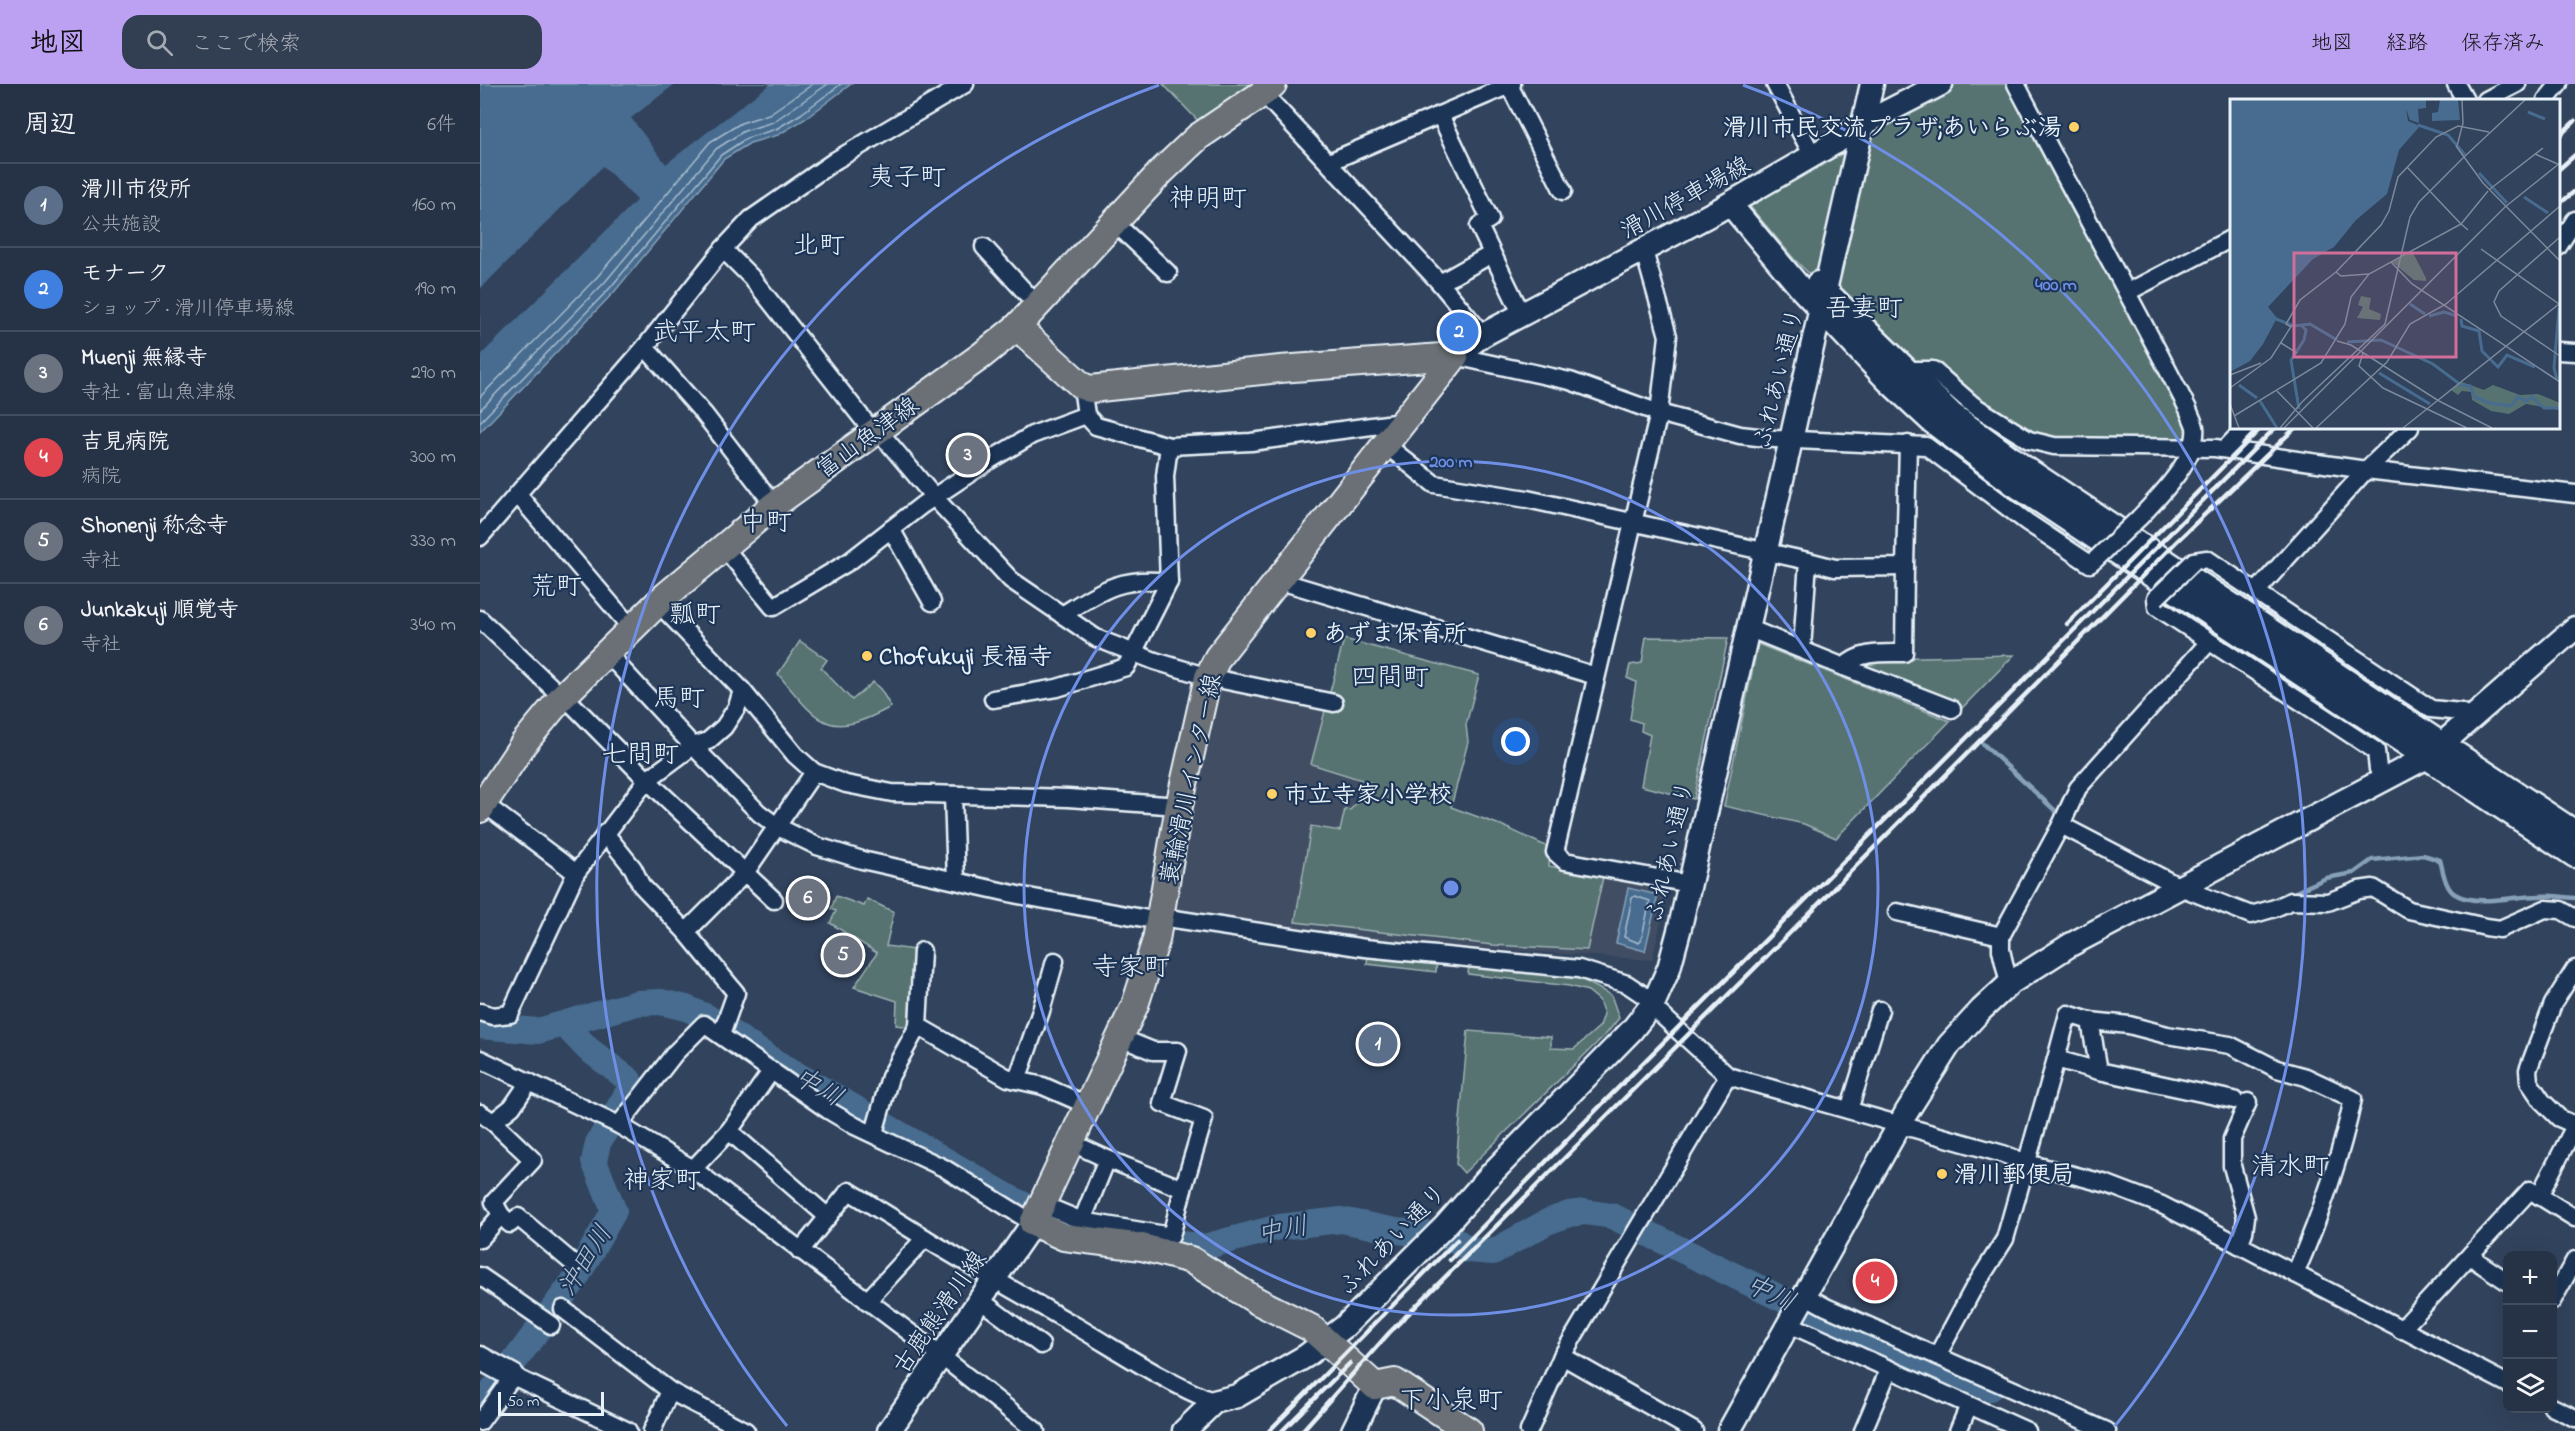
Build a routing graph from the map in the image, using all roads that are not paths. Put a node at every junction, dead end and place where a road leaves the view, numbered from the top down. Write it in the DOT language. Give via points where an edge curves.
graph roads {
  1 [pos="965,84"];
  2 [pos="1510,84"];
  3 [pos="1775,84"];
  4 [pos="1872,84"];
  5 [pos="1941,84"];
  6 [pos="2016,84"];
  7 [pos="2456,84"];
  8 [pos="2517,84"];
  9 [pos="2559,84"];
  10 [pos="1268,88"];
  11 [pos="2464,99"];
  12 [pos="2488,99"];
  13 [pos="2547,99"];
  14 [pos="1440,115"];
  15 [pos="1863,124"];
  16 [pos="1813,156"];
  17 [pos="1329,162"];
  18 [pos="1563,191"];
  19 [pos="1736,201"];
  20 [pos="2575,220"];
  21 [pos="1114,222"];
  22 [pos="2230,239"];
  23 [pos="2560,245"];
  24 [pos="984,247"];
  25 [pos="723,249"];
  26 [pos="1644,251"];
  27 [pos="1488,256"];
  28 [pos="1168,273"];
  29 [pos="1440,283"];
  30 [pos="2127,292"];
  31 [pos="1825,301"];
  32 [pos="1037,305"];
  33 [pos="1522,315"];
  34 [pos="1017,327"];
  35 [pos="1483,335"];
  36 [pos="645,347"];
  37 [pos="2560,351"];
  38 [pos="2575,352"];
  39 [pos="1455,356"];
  40 [pos="1905,370"];
  41 [pos="1082,386"];
  42 [pos="1659,413"];
  43 [pos="1086,415"];
  44 [pos="1402,422"];
  45 [pos="877,429"];
  46 [pos="2244,429"];
  47 [pos="2409,429"];
  48 [pos="1791,439"];
  49 [pos="1385,444"];
  50 [pos="1908,444"];
  51 [pos="1169,446"];
  52 [pos="2193,447"];
  53 [pos="2225,449"];
  54 [pos="2366,470"];
  55 [pos="2575,494"];
  56 [pos="518,495"];
  57 [pos="934,496"];
  58 [pos="774,505"];
  59 [pos="1634,521"];
  60 [pos="891,529"];
  61 [pos="480,537"];
  62 [pos="723,546"];
  63 [pos="1766,551"];
  64 [pos="1808,561"];
  65 [pos="1905,567"];
  66 [pos="1278,580"];
  67 [pos="1169,582"];
  68 [pos="2256,592"];
  69 [pos="932,602"];
  70 [pos="658,603"];
  71 [pos="1062,615"];
  72 [pos="480,620"];
  73 [pos="1748,628"];
  74 [pos="2575,628"];
  75 [pos="632,629"];
  76 [pos="2209,642"];
  77 [pos="1802,649"];
  78 [pos="607,653"];
  79 [pos="1135,653"];
  80 [pos="1844,666"];
  81 [pos="1596,676"];
  82 [pos="1208,677"];
  83 [pos="742,690"];
  84 [pos="562,697"];
  85 [pos="993,699"];
  86 [pos="1334,703"];
  87 [pos="1952,709"];
  88 [pos="2473,718"];
  89 [pos="693,746"];
  90 [pos="2435,751"];
  91 [pos="814,772"];
  92 [pos="647,780"];
  93 [pos="2383,782"];
  94 [pos="953,795"];
  95 [pos="482,806"];
  96 [pos="1179,806"];
  97 [pos="2061,825"];
  98 [pos="778,827"];
  99 [pos="2575,832"];
  100 [pos="605,833"];
  101 [pos="2575,856"];
  102 [pos="576,873"];
  103 [pos="745,873"];
  104 [pos="956,881"];
  105 [pos="1690,884"];
  106 [pos="2180,887"];
  107 [pos="774,900"];
  108 [pos="1896,912"];
  109 [pos="1161,917"];
  110 [pos="2575,918"];
  111 [pos="686,932"];
  112 [pos="2001,936"];
  113 [pos="922,951"];
  114 [pos="1054,962"];
  115 [pos="2575,969"];
  116 [pos="2009,984"];
  117 [pos="1654,1002"];
  118 [pos="1880,1010"];
  119 [pos="480,1012"];
  120 [pos="2090,1021"];
  121 [pos="918,1026"];
  122 [pos="721,1035"];
  123 [pos="1120,1038"];
  124 [pos="480,1059"];
  125 [pos="2056,1059"];
  126 [pos="772,1070"];
  127 [pos="2099,1071"];
  128 [pos="1728,1076"];
  129 [pos="1017,1080"];
  130 [pos="529,1082"];
  131 [pos="1089,1106"];
  132 [pos="1849,1110"];
  133 [pos="486,1118"];
  134 [pos="1900,1124"];
  135 [pos="619,1125"];
  136 [pos="2575,1126"];
  137 [pos="729,1131"];
  138 [pos="874,1133"];
  139 [pos="1070,1142"];
  140 [pos="1107,1159"];
  141 [pos="2027,1163"];
  142 [pos="693,1169"];
  143 [pos="1183,1189"];
  144 [pos="2539,1196"];
  145 [pos="1037,1214"];
  146 [pos="501,1215"];
  147 [pos="828,1217"];
  148 [pos="2575,1218"];
  149 [pos="1082,1221"];
  150 [pos="925,1238"];
  151 [pos="480,1239"];
  152 [pos="2239,1245"];
  153 [pos="800,1251"];
  154 [pos="2471,1254"];
  155 [pos="2575,1260"];
  156 [pos="574,1264"];
  157 [pos="2295,1274"];
  158 [pos="480,1276"];
  159 [pos="2503,1279"];
  160 [pos="993,1280"];
  161 [pos="2557,1294"];
  162 [pos="980,1300"];
  163 [pos="867,1301"];
  164 [pos="1798,1307"];
  165 [pos="564,1309"];
  166 [pos="551,1325"];
  167 [pos="2401,1330"];
  168 [pos="1327,1341"];
  169 [pos="1041,1345"];
  170 [pos="941,1356"];
  171 [pos="1563,1356"];
  172 [pos="1937,1356"];
  173 [pos="497,1367"];
  174 [pos="1889,1369"];
  175 [pos="2503,1381"];
  176 [pos="1375,1386"];
  177 [pos="670,1391"];
  178 [pos="1214,1402"];
  179 [pos="1969,1405"];
  180 [pos="2557,1409"];
  181 [pos="2575,1418"];
  182 [pos="480,1422"];
  183 [pos="628,1431"];
  184 [pos="652,1431"];
  185 [pos="746,1431"];
  186 [pos="890,1431"];
  187 [pos="1036,1431"];
  188 [pos="1184,1431"];
  189 [pos="1353,1431"];
  190 [pos="1469,1431"];
  191 [pos="1529,1431"];
  192 [pos="1694,1431"];
  193 [pos="1730,1431"];
  194 [pos="1863,1431"];
  195 [pos="1958,1431"];
  196 [pos="2027,1431"];
  197 [pos="2107,1431"];
  1 -- 25 [label="street" via="836,160 751,219"];
  2 -- 14 [label="street"];
  2 -- 18 [label="street"];
  3 -- 16 [label="street"];
  4 -- 15 [label="street, ふれあい通り"];
  5 -- 15 [label="street, 滑川停車場線"];
  6 -- 30 [label="street"];
  7 -- 11 [label="street"];
  8 -- 12 [label="street"];
  9 -- 13 [label="street"];
  10 -- 17 [label="street"];
  10 -- 21 [label="main road, 富山魚津線" via="1198,137"];
  14 -- 17 [label="street"];
  14 -- 33 [label="street" via="1490,219 1479,226"];
  15 -- 16 [label="street, 滑川停車場線"];
  15 -- 31 [label="street, ふれあい通り"];
  16 -- 19 [label="street, 滑川停車場線"];
  17 -- 29 [label="street"];
  19 -- 26 [label="street, 滑川停車場線"];
  19 -- 31 [label="street"];
  20 -- 23 [label="street"];
  21 -- 28 [label="street"];
  21 -- 32 [label="main road, 富山魚津線"];
  22 -- 30 [label="street"];
  24 -- 32 [label="street"];
  25 -- 36 [label="street"];
  25 -- 45 [label="street" via="751,278 866,423"];
  26 -- 33 [label="street, 滑川停車場線"];
  26 -- 42 [label="street" via="1668,336"];
  27 -- 29 [label="street"];
  29 -- 35 [label="street"];
  30 -- 52 [label="street" via="2188,410 2195,428"];
  31 -- 40 [label="street" via="1871,333"];
  31 -- 48 [label="street, ふれあい通り"];
  31 -- 90 [label="street" via="1887,380 1931,421 2012,483"];
  32 -- 34 [label="main road, 富山魚津線"];
  33 -- 35 [label="street, 滑川停車場線"];
  34 -- 41 [label="main road"];
  34 -- 45 [label="main road, 富山魚津線"];
  35 -- 39 [label="street, 滑川停車場線"];
  36 -- 56 [label="street"];
  36 -- 58 [label="street" via="704,414"];
  37 -- 38 [label="street"];
  39 -- 41 [label="main road" via="1090,389"];
  39 -- 42 [label="street" via="1570,381"];
  39 -- 44 [label="main road, 蓑輪滑川インター線"];
  40 -- 52 [label="street" via="1933,370 1973,405 2030,440 2054,446"];
  40 -- 90 [label="street" via="1952,414 2024,467"];
  41 -- 43 [label="street"];
  42 -- 48 [label="street" via="1740,435"];
  42 -- 59 [label="street"];
  43 -- 51 [label="street" via="1095,426"];
  43 -- 57 [label="street" via="1032,435"];
  44 -- 49 [label="main road, 蓑輪滑川インター線"];
  44 -- 51 [label="street" via="1251,442"];
  45 -- 57 [label="street"];
  45 -- 58 [label="main road, 富山魚津線"];
  46 -- 53 [label="street"];
  47 -- 54 [label="street"];
  48 -- 50 [label="street"];
  48 -- 63 [label="street, ふれあい通り"];
  49 -- 59 [label="street" via="1434,484"];
  49 -- 66 [label="main road, 蓑輪滑川インター線"];
  50 -- 52 [label="street, bridge" via="1926,446 2090,564 2170,485"];
  50 -- 65 [label="street"];
  51 -- 67 [label="street" via="1165,476"];
  52 -- 53 [label="street"];
  53 -- 54 [label="street"];
  54 -- 55 [label="street"];
  54 -- 68 [label="street"];
  56 -- 61 [label="street"];
  56 -- 75 [label="street"];
  57 -- 60 [label="street"];
  57 -- 71 [label="street" via="1011,580"];
  58 -- 62 [label="main road, 富山魚津線"];
  59 -- 63 [label="street"];
  59 -- 81 [label="street"];
  60 -- 62 [label="street" via="850,561 773,608"];
  60 -- 69 [label="street"];
  62 -- 70 [label="main road, 富山魚津線"];
  63 -- 64 [label="street"];
  63 -- 73 [label="street, ふれあい通り"];
  64 -- 65 [label="street" via="1834,568"];
  64 -- 77 [label="street"];
  65 -- 80 [label="street" via="1904,653 1874,653 1852,658"];
  66 -- 81 [label="street"];
  66 -- 82 [label="main road, 蓑輪滑川インター線" via="1218,657"];
  67 -- 71 [label="street" via="1109,586"];
  67 -- 79 [label="street"];
  68 -- 76 [label="street, bridge" via="2207,559 2194,561 2156,598 2157,607"];
  68 -- 88 [label="street" via="2431,709 2461,712"];
  70 -- 75 [label="main road, 富山魚津線"];
  70 -- 83 [label="street"];
  71 -- 79 [label="street" via="1096,638"];
  72 -- 84 [label="street"];
  73 -- 77 [label="street"];
  73 -- 105 [label="street, ふれあい通り"];
  74 -- 88 [label="street"];
  75 -- 78 [label="main road, 富山魚津線"];
  76 -- 93 [label="street" via="2376,751"];
  76 -- 97 [label="street" via="2078,788"];
  77 -- 80 [label="street"];
  78 -- 84 [label="main road, 富山魚津線"];
  78 -- 89 [label="street"];
  79 -- 82 [label="street"];
  79 -- 85 [label="street" via="1126,667 1057,688"];
  80 -- 87 [label="street"];
  81 -- 105 [label="street" via="1555,852 1565,861"];
  82 -- 86 [label="street"];
  82 -- 96 [label="main road, 蓑輪滑川インター線"];
  83 -- 89 [label="street" via="724,727 708,741"];
  83 -- 91 [label="street" via="795,755"];
  84 -- 92 [label="street"];
  84 -- 95 [label="main road, 富山魚津線" via="524,743"];
  88 -- 90 [label="street"];
  89 -- 92 [label="street"];
  89 -- 98 [label="street"];
  90 -- 93 [label="street"];
  90 -- 99 [label="street"];
  90 -- 101 [label="street"];
  91 -- 94 [label="street" via="846,784 892,793"];
  91 -- 98 [label="street"];
  92 -- 100 [label="street"];
  92 -- 103 [label="street"];
  93 -- 106 [label="street"];
  94 -- 96 [label="street"];
  94 -- 104 [label="street"];
  95 -- 102 [label="street"];
  96 -- 109 [label="main road, 蓑輪滑川インター線"];
  97 -- 106 [label="street"];
  97 -- 112 [label="street"];
  98 -- 103 [label="street"];
  98 -- 104 [label="street" via="817,846 862,860"];
  100 -- 102 [label="street"];
  100 -- 111 [label="street" via="633,868 641,885"];
  102 -- 119 [label="street" via="510,1014 493,1016"];
  103 -- 107 [label="street"];
  103 -- 111 [label="street"];
  104 -- 109 [label="street" via="1148,919"];
  105 -- 117 [label="street, ふれあい通り" via="1669,968"];
  106 -- 110 [label="street" via="2251,915 2291,900 2328,902 2373,888 2409,910 2486,927 2500,929 2545,909 2560,910"];
  106 -- 116 [label="street" via="2070,945"];
  108 -- 112 [label="street"];
  109 -- 117 [label="street" via="1365,948 1579,969 1627,984"];
  109 -- 123 [label="main road, 蓑輪滑川インター線" via="1135,1005"];
  111 -- 122 [label="street" via="736,993"];
  112 -- 116 [label="street"];
  113 -- 121 [label="street"];
  114 -- 129 [label="street"];
  115 -- 136 [label="street" via="2553,1004 2528,1070 2529,1082 2542,1101 2559,1118"];
  116 -- 134 [label="street" via="1949,1045"];
  117 -- 128 [label="street" via="1658,1011"];
  117 -- 168 [label="street, ふれあい通り" via="1608,1057 1445,1226"];
  118 -- 132 [label="street"];
  120 -- 125 [label="street" via="2068,1014"];
  120 -- 127 [label="street"];
  120 -- 157 [label="street" via="2230,1045 2277,1069 2306,1077 2353,1099 2329,1191"];
  121 -- 129 [label="street"];
  121 -- 138 [label="street" via="890,1077"];
  122 -- 126 [label="street"];
  122 -- 135 [label="street" via="704,1024 675,1053"];
  123 -- 131 [label="main road, 蓑輪滑川インター線"];
  123 -- 143 [label="street" via="1153,1051 1179,1051 1162,1102 1204,1119"];
  124 -- 130 [label="street"];
  125 -- 127 [label="street"];
  125 -- 141 [label="street"];
  126 -- 137 [label="street"];
  126 -- 138 [label="street" via="828,1110"];
  127 -- 152 [label="street" via="2241,1101 2232,1139 2232,1166 2246,1217"];
  128 -- 132 [label="street"];
  128 -- 171 [label="street"];
  129 -- 131 [label="street" via="1043,1086"];
  130 -- 133 [label="street" via="512,1107"];
  130 -- 135 [label="street"];
  131 -- 139 [label="main road, 蓑輪滑川インター線"];
  132 -- 134 [label="street"];
  133 -- 146 [label="street" via="533,1160 494,1202"];
  134 -- 141 [label="street"];
  134 -- 164 [label="street"];
  135 -- 142 [label="street"];
  136 -- 144 [label="street"];
  137 -- 142 [label="street"];
  137 -- 147 [label="street"];
  138 -- 145 [label="street"];
  139 -- 140 [label="street"];
  139 -- 145 [label="main road, 蓑輪滑川インター線"];
  140 -- 143 [label="street"];
  140 -- 149 [label="street"];
  141 -- 152 [label="street" via="2108,1184 2162,1205"];
  141 -- 172 [label="street" via="2005,1239"];
  142 -- 153 [label="street"];
  143 -- 149 [label="street" via="1171,1236"];
  144 -- 148 [label="street"];
  144 -- 154 [label="street" via="2530,1191"];
  145 -- 149 [label="street"];
  145 -- 160 [label="street, 古鹿熊滑川線"];
  145 -- 168 [label="main road" via="1064,1238 1142,1247 1191,1260"];
  146 -- 151 [label="street"];
  146 -- 156 [label="street" via="510,1224 518,1217"];
  147 -- 150 [label="street" via="849,1191"];
  147 -- 153 [label="street"];
  150 -- 160 [label="street"];
  150 -- 163 [label="street"];
  152 -- 157 [label="street"];
  153 -- 163 [label="street"];
  154 -- 159 [label="street"];
  154 -- 167 [label="street"];
  155 -- 161 [label="street"];
  157 -- 167 [label="street"];
  158 -- 166 [label="street"];
  160 -- 162 [label="street, 古鹿熊滑川線"];
  160 -- 178 [label="street" via="1180,1388"];
  162 -- 169 [label="street"];
  162 -- 170 [label="street, 古鹿熊滑川線"];
  163 -- 170 [label="street"];
  164 -- 172 [label="street" via="1826,1307"];
  164 -- 174 [label="street"];
  164 -- 193 [label="street"];
  165 -- 177 [label="street"];
  167 -- 175 [label="street"];
  168 -- 176 [label="main road"];
  168 -- 178 [label="street, ふれあい通り" via="1237,1396"];
  170 -- 186 [label="street, 古鹿熊滑川線"];
  170 -- 187 [label="street"];
  171 -- 191 [label="street"];
  171 -- 192 [label="street"];
  172 -- 197 [label="street"];
  173 -- 182 [label="street"];
  173 -- 183 [label="street"];
  174 -- 179 [label="street"];
  174 -- 194 [label="street"];
  176 -- 189 [label="street"];
  176 -- 190 [label="main road" via="1395,1382"];
  177 -- 184 [label="street"];
  177 -- 185 [label="street"];
  178 -- 188 [label="street, ふれあい通り"];
  179 -- 195 [label="street"];
  179 -- 196 [label="street"];
  180 -- 181 [label="street"];
}
